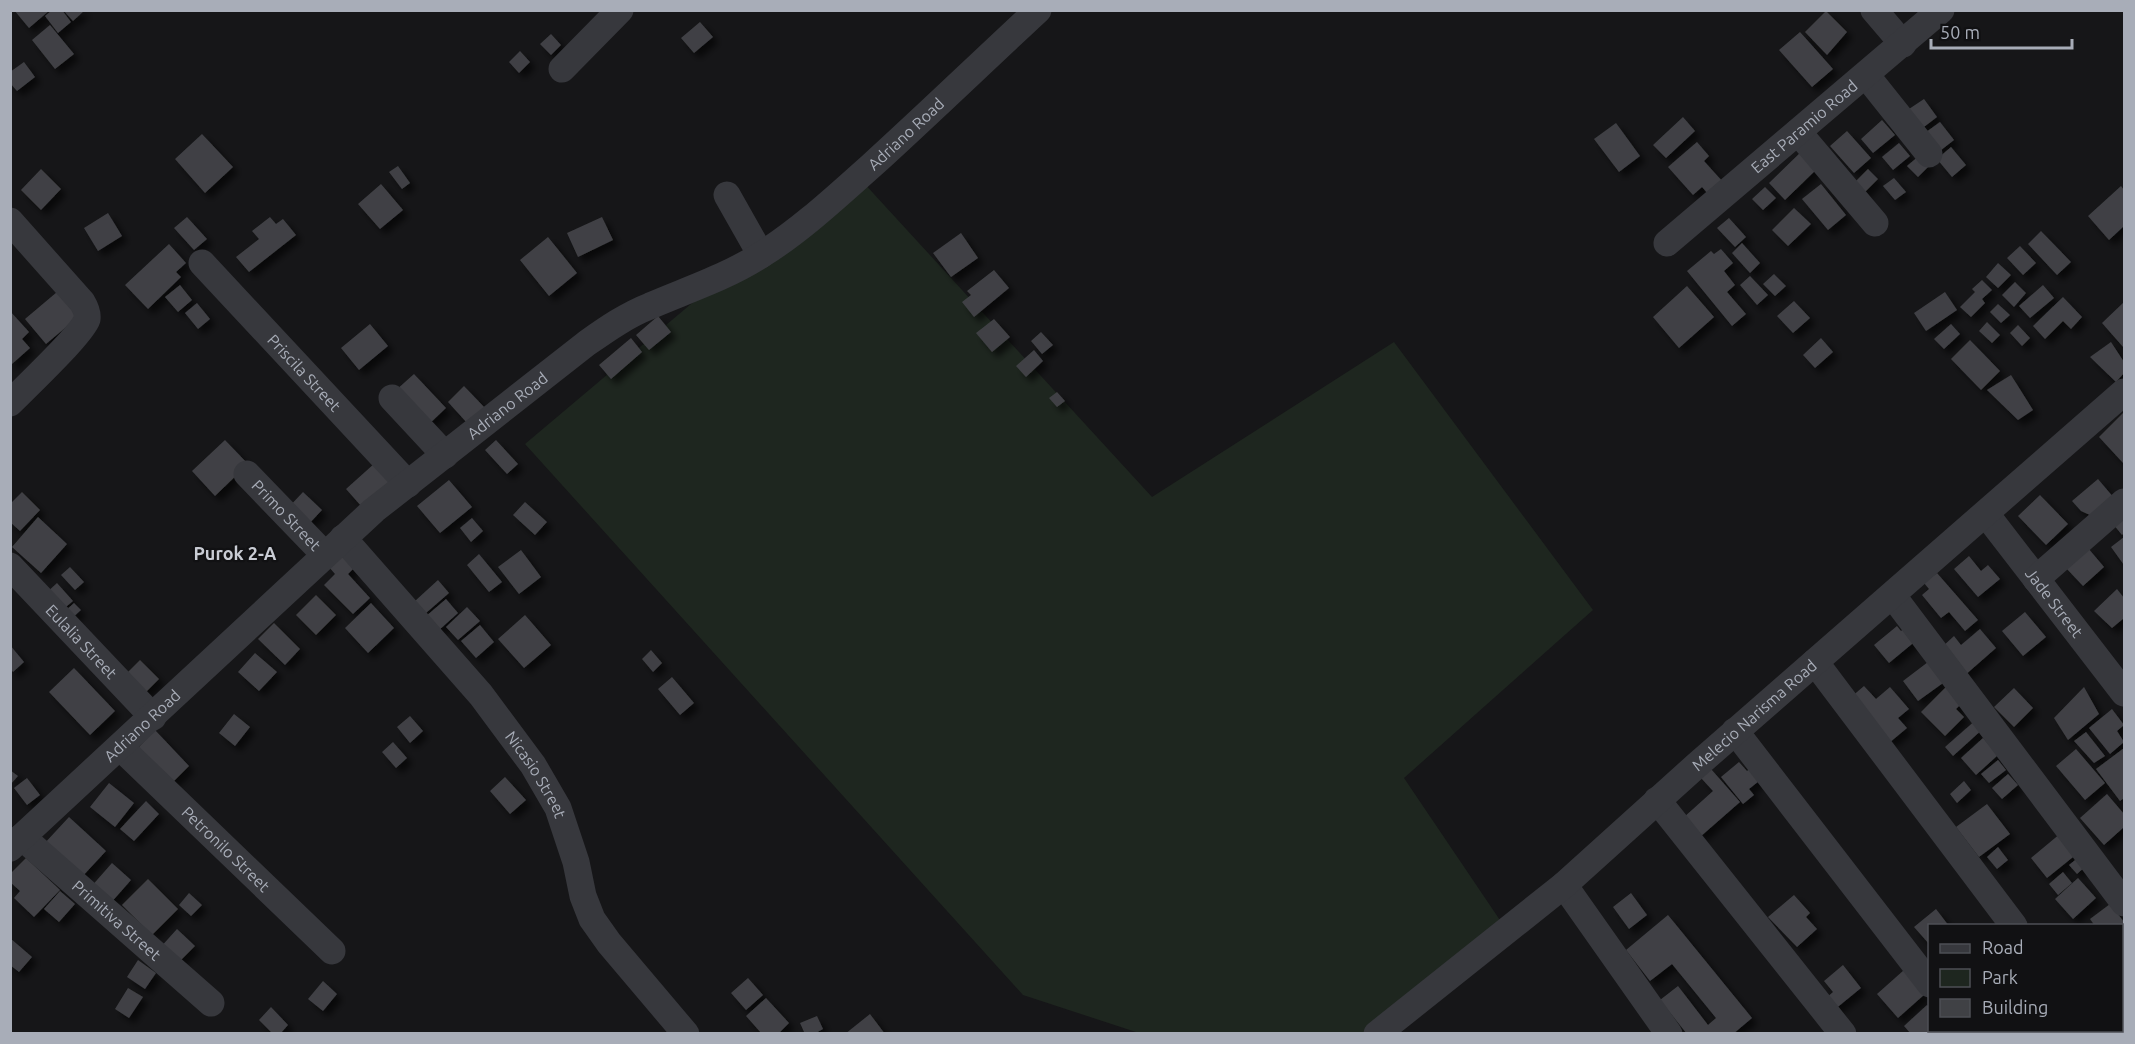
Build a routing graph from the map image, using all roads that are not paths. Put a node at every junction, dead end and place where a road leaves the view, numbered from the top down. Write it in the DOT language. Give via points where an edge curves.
graph roads {
  1 [pos="620,10"];
  2 [pos="1038,10"];
  3 [pos="1874,10"];
  4 [pos="1941,10"];
  5 [pos="1903,44"];
  6 [pos="562,69"];
  7 [pos="1866,75"];
  8 [pos="1798,132"];
  9 [pos="1929,154"];
  10 [pos="727,195"];
  11 [pos="10,221"];
  12 [pos="1875,223"];
  13 [pos="1667,243"];
  14 [pos="762,255"];
  15 [pos="202,263"];
  16 [pos="2124,392"];
  17 [pos="392,398"];
  18 [pos="10,403"];
  19 [pos="445,455"];
  20 [pos="247,474"];
  21 [pos="408,484"];
  22 [pos="2124,502"];
  23 [pos="1986,514"];
  24 [pos="334,547"];
  25 [pos="10,566"];
  26 [pos="2036,579"];
  27 [pos="1893,596"];
  28 [pos="1815,662"];
  29 [pos="2124,693"];
  30 [pos="153,717"];
  31 [pos="1735,731"];
  32 [pos="120,747"];
  33 [pos="1657,800"];
  34 [pos="16,842"];
  35 [pos="1564,885"];
  36 [pos="2124,903"];
  37 [pos="2012,924"];
  38 [pos="332,951"];
  39 [pos="1928,983"];
  40 [pos="211,1003"];
  41 [pos="686,1034"];
  42 [pos="1377,1034"];
  43 [pos="1669,1034"];
  44 [pos="1843,1034"];
  1 -- 6 [label="street"];
  2 -- 14 [label="street, Adriano Road" via="839,195"];
  3 -- 5 [label="street"];
  4 -- 5 [label="street, East Paramio Road"];
  5 -- 7 [label="street, East Paramio Road"];
  7 -- 8 [label="street, East Paramio Road"];
  7 -- 9 [label="street"];
  8 -- 12 [label="street"];
  8 -- 13 [label="street, East Paramio Road"];
  10 -- 14 [label="street"];
  11 -- 18 [label="street" via="82,302 87,318 78,334"];
  14 -- 19 [label="street, Adriano Road" via="617,322"];
  15 -- 21 [label="street, Priscila Street"];
  16 -- 23 [label="street, Melecio Narisma Road"];
  17 -- 19 [label="street"];
  19 -- 21 [label="street, Adriano Road"];
  20 -- 24 [label="street, Primo Street"];
  21 -- 24 [label="street, Adriano Road"];
  22 -- 26 [label="street"];
  23 -- 26 [label="street, Jade Street"];
  23 -- 27 [label="street, Melecio Narisma Road"];
  24 -- 30 [label="street, Adriano Road"];
  24 -- 41 [label="street, Nicasio Street" via="481,696 533,765 561,816 592,919"];
  25 -- 30 [label="street, Eulalia Street"];
  26 -- 29 [label="street, Jade Street"];
  27 -- 28 [label="street, Melecio Narisma Road"];
  27 -- 36 [label="street"];
  28 -- 31 [label="street, Melecio Narisma Road"];
  28 -- 37 [label="street"];
  30 -- 32 [label="street, Adriano Road"];
  31 -- 33 [label="street, Melecio Narisma Road"];
  31 -- 39 [label="street"];
  32 -- 34 [label="street, Adriano Road"];
  32 -- 38 [label="street, Petronilo Street"];
  33 -- 35 [label="street, Melecio Narisma Road"];
  33 -- 44 [label="street"];
  34 -- 40 [label="street, Primitiva Street"];
  35 -- 42 [label="street, Melecio Narisma Road"];
  35 -- 43 [label="street"];
}
